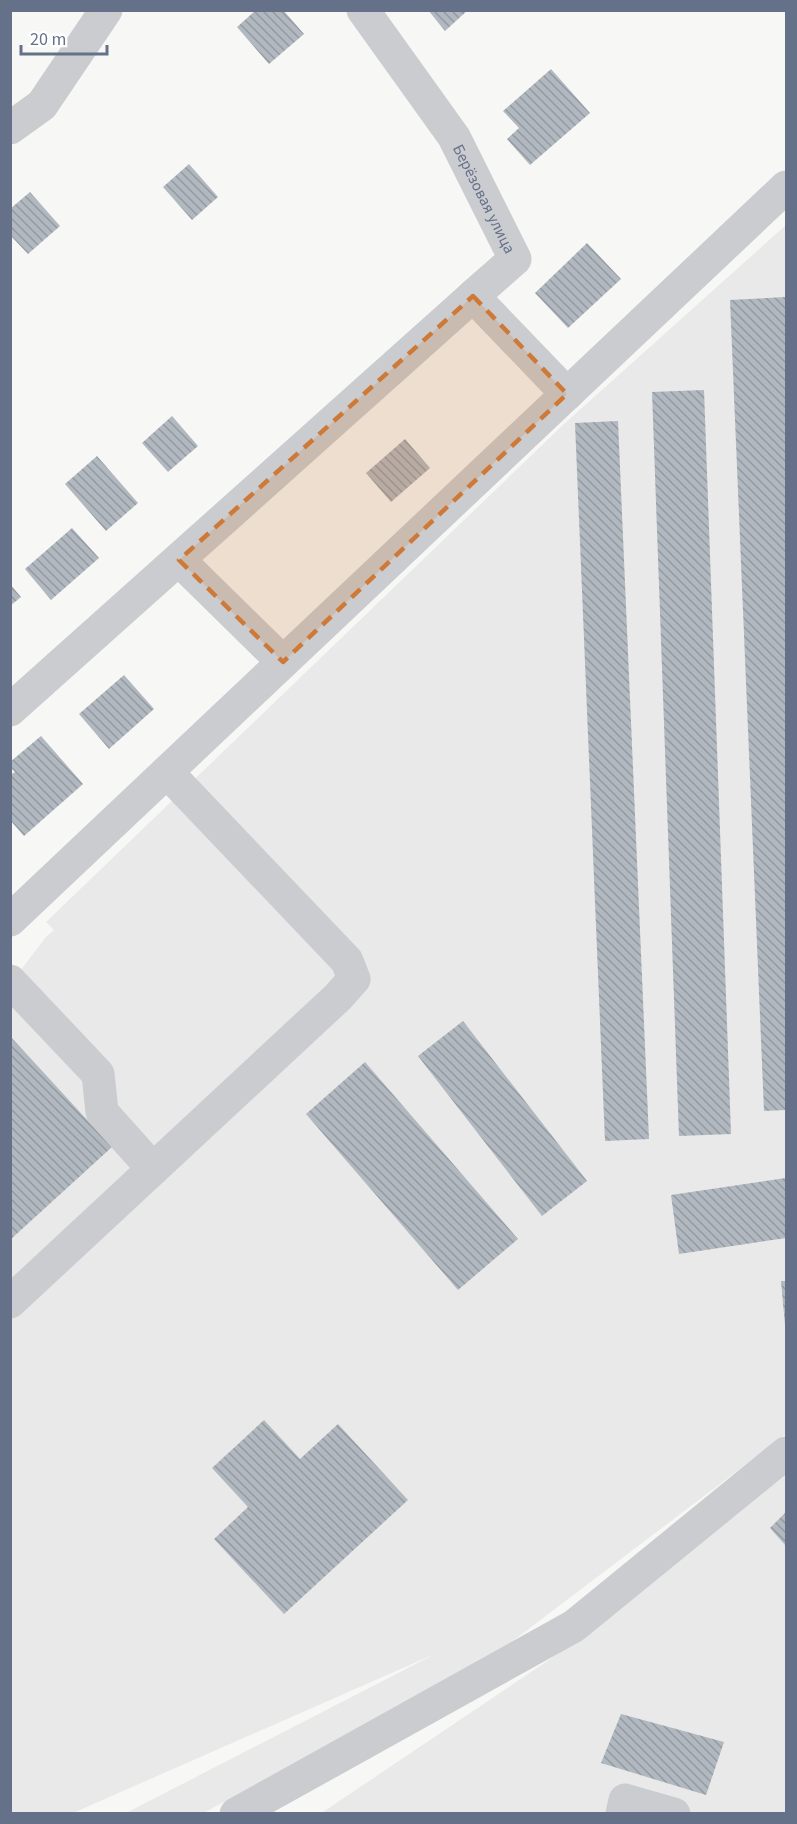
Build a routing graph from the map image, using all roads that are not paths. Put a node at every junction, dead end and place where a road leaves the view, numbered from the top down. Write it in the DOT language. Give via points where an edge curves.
graph roads {
  1 [pos="106,10"];
  2 [pos="363,10"];
  3 [pos="10,128"];
  4 [pos="786,187"];
  5 [pos="473,296"];
  6 [pos="567,394"];
  7 [pos="178,560"];
  8 [pos="283,662"];
  9 [pos="10,710"];
  10 [pos="167,772"];
  11 [pos="10,920"];
  12 [pos="10,981"];
  13 [pos="153,1169"];
  14 [pos="10,1302"];
  15 [pos="786,1453"];
  16 [pos="236,1814"];
  17 [pos="622,1814"];
  18 [pos="674,1814"];
  1 -- 3 [label="street" via="42,105"];
  2 -- 5 [label="street, Берёзовая улица" via="454,137 515,259"];
  4 -- 6 [label="street"];
  5 -- 6 [label="street"];
  5 -- 7 [label="street"];
  6 -- 8 [label="street"];
  7 -- 8 [label="street"];
  7 -- 9 [label="street"];
  8 -- 10 [label="street"];
  10 -- 11 [label="street"];
  10 -- 13 [label="street" via="346,962 354,979"];
  12 -- 13 [label="street" via="98,1074 102,1112"];
  13 -- 14 [label="street"];
  15 -- 16 [label="street" via="574,1626"];
  17 -- 18 [label="street" via="625,1800"];
}
